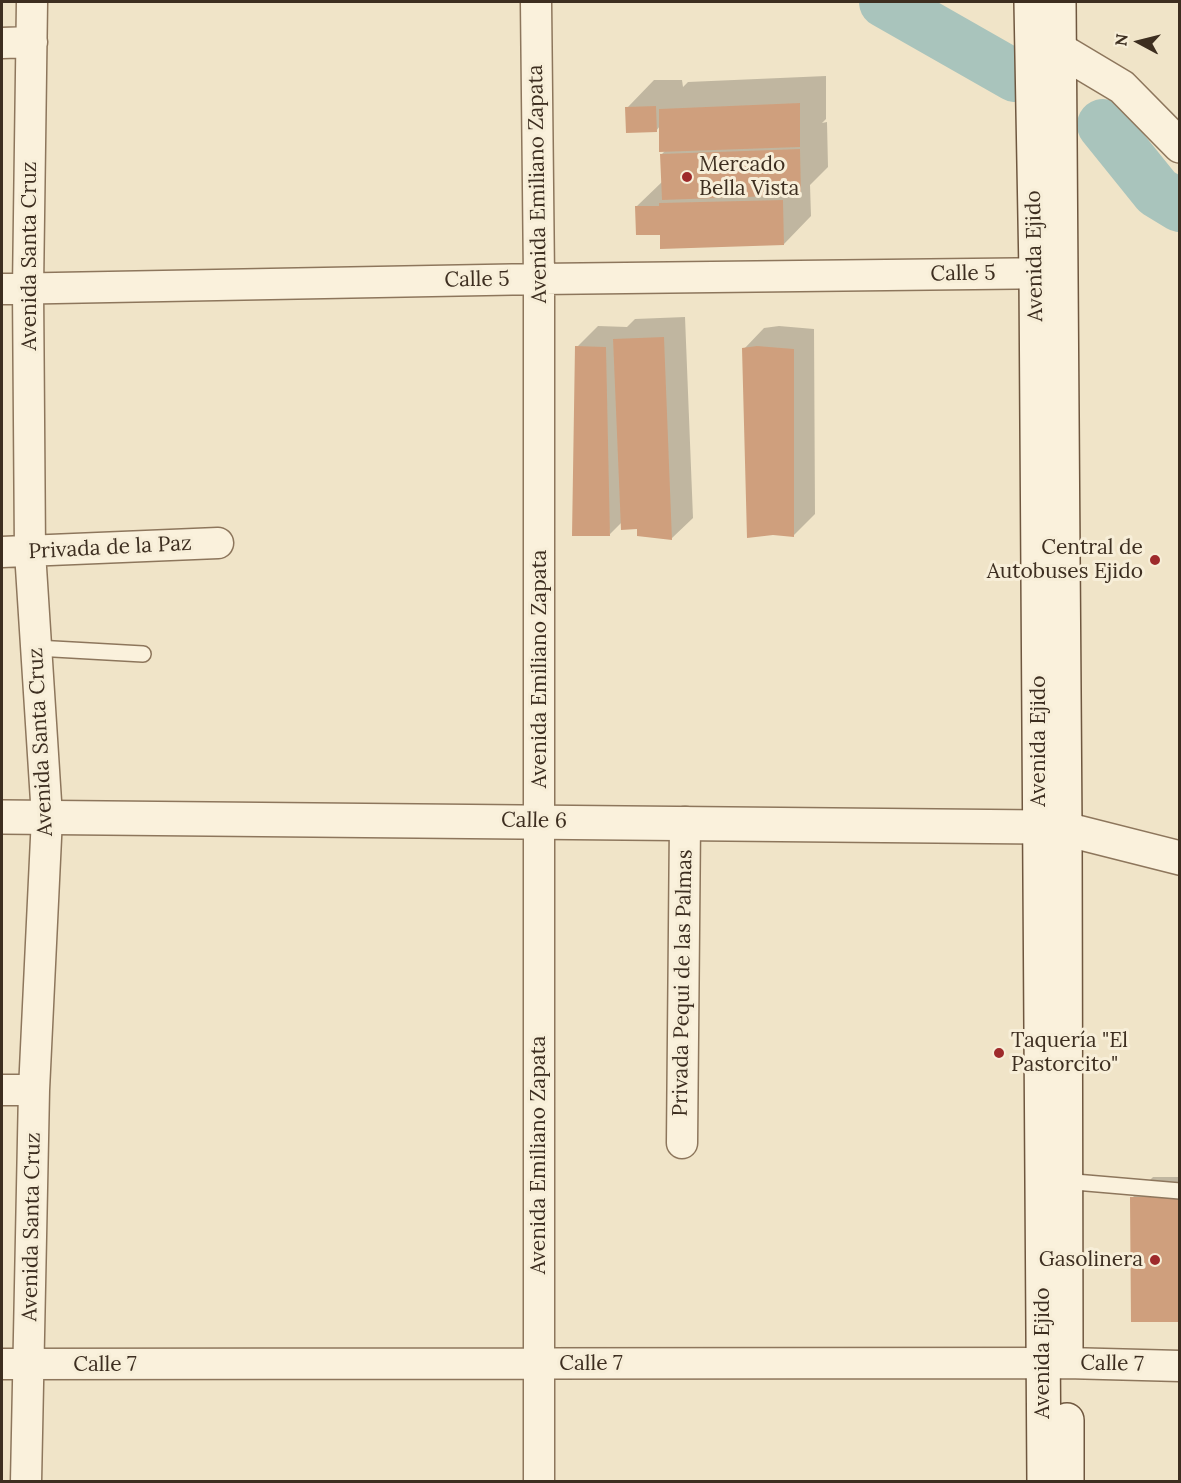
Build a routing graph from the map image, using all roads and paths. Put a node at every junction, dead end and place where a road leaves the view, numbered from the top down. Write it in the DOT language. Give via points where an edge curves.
graph roads {
  1 [pos="32,2"];
  2 [pos="536,2"];
  3 [pos="1031,2"];
  4 [pos="1059,2"];
  5 [pos="32,42"];
  6 [pos="2,43"];
  7 [pos="1046,46"];
  8 [pos="1179,146"];
  9 [pos="1048,273"];
  10 [pos="539,279"];
  11 [pos="15,288"];
  12 [pos="218,543"];
  13 [pos="16,552"];
  14 [pos="36,648"];
  15 [pos="142,654"];
  16 [pos="2,817"];
  17 [pos="47,817"];
  18 [pos="540,821"];
  19 [pos="685,822"];
  20 [pos="1053,828"];
  21 [pos="1179,858"];
  22 [pos="2,1090"];
  23 [pos="34,1090"];
  24 [pos="682,1143"];
  25 [pos="1054,1181"];
  26 [pos="1179,1191"];
  27 [pos="1055,1363"];
  28 [pos="538,1364"];
  29 [pos="16,1365"];
  30 [pos="1179,1366"];
  31 [pos="26,1482"];
  32 [pos="539,1482"];
  33 [pos="1044,1482"];
  34 [pos="1067,1482"];
  1 -- 5 [label="street, Avenida Santa Cruz"];
  2 -- 10 [label="street, Avenida Emiliano Zapata"];
  3 -- 7 [label="main road, Avenida Ejido"];
  4 -- 7 [label="main road, Avenida Ejido"];
  5 -- 6 [label="street"];
  5 -- 11 [label="street, Avenida Santa Cruz"];
  7 -- 8 [label="main road" via="1122,87"];
  7 -- 9 [label="main road, Avenida Ejido"];
  9 -- 10 [label="street, Calle 5"];
  9 -- 20 [label="main road, Avenida Ejido"];
  10 -- 11 [label="street, Calle 5"];
  10 -- 18 [label="street, Avenida Emiliano Zapata"];
  11 -- 13 [label="street, Avenida Santa Cruz"];
  12 -- 13 [label="street, Privada de la Paz"];
  13 -- 14 [label="street, Avenida Santa Cruz"];
  14 -- 15 [label="lane"];
  14 -- 17 [label="street, Avenida Santa Cruz"];
  16 -- 17 [label="main road, Calle 6"];
  17 -- 18 [label="main road, Calle 6"];
  17 -- 23 [label="street, Avenida Santa Cruz"];
  18 -- 19 [label="main road, Calle 6"];
  18 -- 28 [label="street, Avenida Emiliano Zapata"];
  19 -- 20 [label="main road, Calle 6"];
  19 -- 24 [label="street, Privada Pequi de las Palmas"];
  20 -- 21 [label="main road, Calle 6"];
  20 -- 25 [label="main road, Avenida Ejido"];
  22 -- 23 [label="street"];
  23 -- 29 [label="street, Avenida Santa Cruz"];
  25 -- 26 [label="lane"];
  25 -- 27 [label="main road, Avenida Ejido"];
  27 -- 28 [label="street, Calle 7"];
  27 -- 30 [label="street, Calle 7"];
  27 -- 33 [label="main road, Avenida Ejido"];
  27 -- 34 [label="main road, Avenida Ejido"];
  28 -- 29 [label="street, Calle 7"];
  28 -- 32 [label="street, Avenida Emiliano Zapata"];
  29 -- 31 [label="street, Avenida Santa Cruz"];
}
